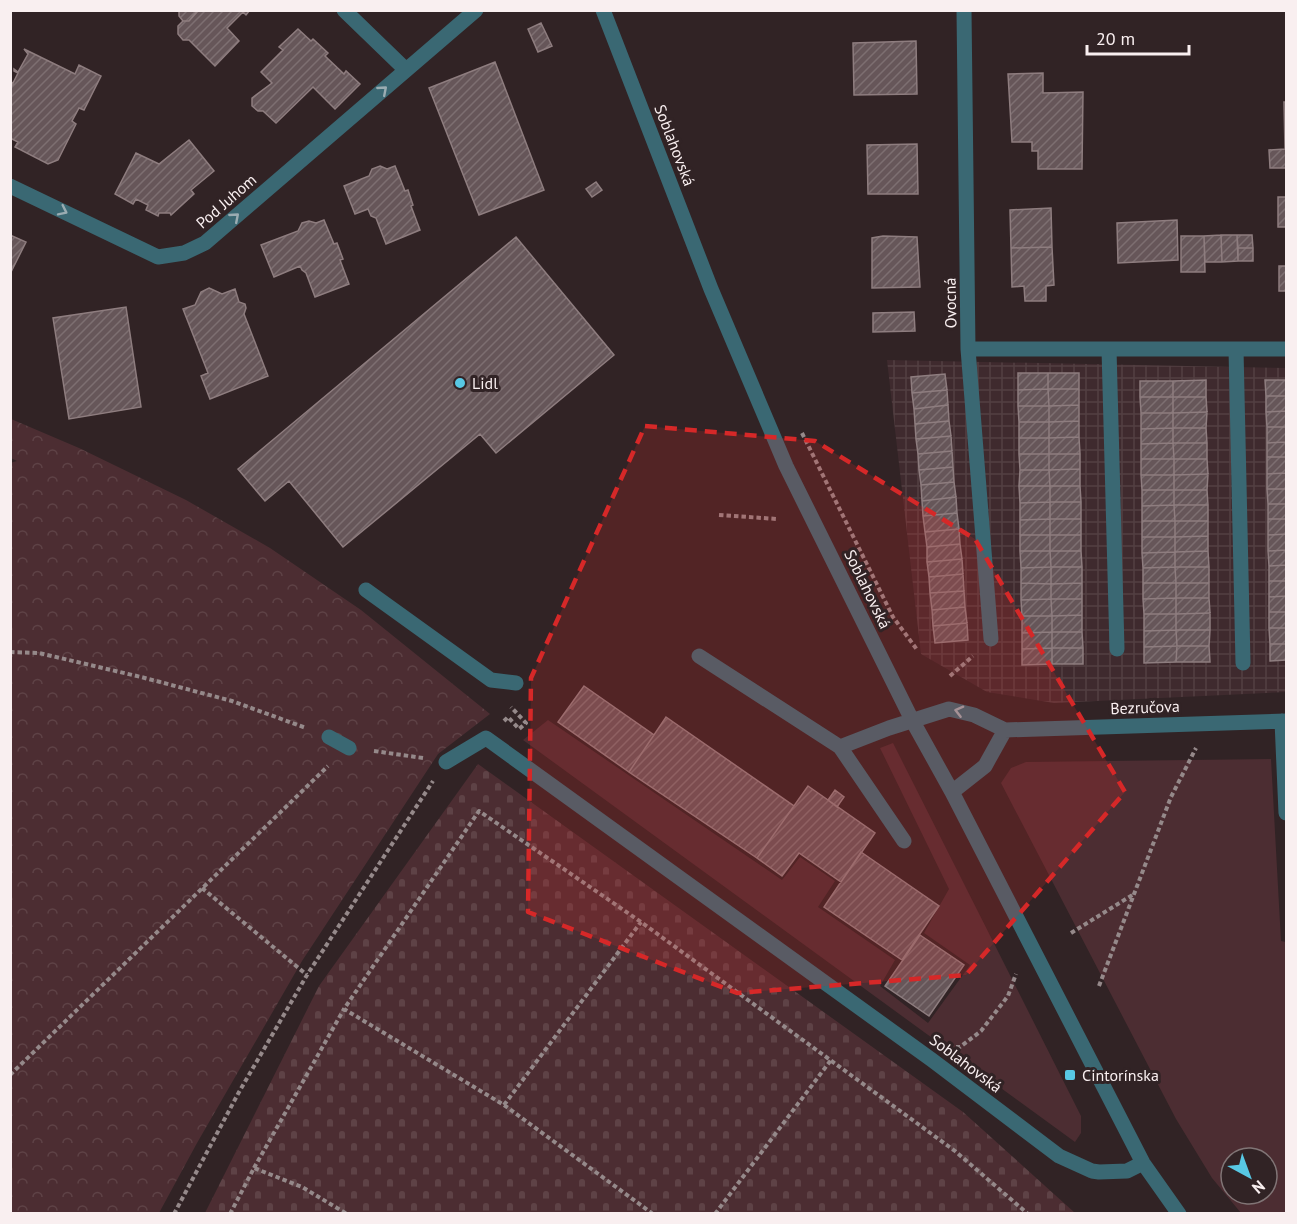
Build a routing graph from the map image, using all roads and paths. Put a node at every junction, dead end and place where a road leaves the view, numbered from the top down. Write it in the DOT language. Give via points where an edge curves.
graph roads {
  1 [pos="344,10"];
  2 [pos="476,10"];
  3 [pos="603,10"];
  4 [pos="964,10"];
  5 [pos="406,70"];
  6 [pos="10,186"];
  7 [pos="968,349"];
  8 [pos="1109,349"];
  9 [pos="1236,349"];
  10 [pos="1287,349"];
  11 [pos="800,428"];
  12 [pos="719,515"];
  13 [pos="777,519"];
  14 [pos="366,590"];
  15 [pos="991,639"];
  16 [pos="1117,649"];
  17 [pos="918,651"];
  18 [pos="10,652"];
  19 [pos="699,656"];
  20 [pos="1243,663"];
  21 [pos="516,682"];
  22 [pos="511,706"];
  23 [pos="508,717"];
  24 [pos="912,720"];
  25 [pos="1284,721"];
  26 [pos="1005,730"];
  27 [pos="329,737"];
  28 [pos="1199,742"];
  29 [pos="840,747"];
  30 [pos="349,748"];
  31 [pos="446,762"];
  32 [pos="952,792"];
  33 [pos="1286,813"];
  34 [pos="904,841"];
  35 [pos="202,888"];
  36 [pos="1135,894"];
  37 [pos="641,922"];
  38 [pos="1071,933"];
  39 [pos="1016,974"];
  40 [pos="307,975"];
  41 [pos="1099,986"];
  42 [pos="344,1009"];
  43 [pos="831,1060"];
  44 [pos="932,1060"];
  45 [pos="10,1075"];
  46 [pos="504,1105"];
  47 [pos="1143,1163"];
  48 [pos="254,1168"];
  49 [pos="174,1214"];
  50 [pos="230,1214"];
  51 [pos="347,1214"];
  52 [pos="653,1214"];
  53 [pos="715,1214"];
  54 [pos="1028,1214"];
  55 [pos="1179,1214"];
  1 -- 5 [label="street"];
  2 -- 5 [label="street, Pod Juhom"];
  3 -- 24 [label="street, Soblahovská" via="786,466"];
  4 -- 7 [label="street, Ovocná"];
  6 -- 5 [label="street, Pod Juhom, one-way" via="158,257 184,253 205,243"];
  7 -- 8 [label="street, Ovocná"];
  7 -- 15 [label="street"];
  8 -- 9 [label="street, Ovocná"];
  8 -- 16 [label="street"];
  9 -- 10 [label="street, Ovocná"];
  9 -- 20 [label="street"];
  11 -- 17 [label="path" via="893,617"];
  12 -- 13 [label="path"];
  14 -- 21 [label="street" via="491,680"];
  18 -- 27 [label="path" via="39,653 232,701"];
  19 -- 29 [label="street"];
  22 -- 23 [label="path" via="526,723 519,729"];
  26 -- 24 [label="street, Bezručova, one-way" via="949,709"];
  24 -- 29 [label="street, Bezručova"];
  24 -- 32 [label="street, Soblahovská"];
  25 -- 26 [label="street, Bezručova"];
  25 -- 33 [label="street"];
  26 -- 32 [label="street" via="985,766"];
  27 -- 30 [label="street"];
  28 -- 36 [label="path" via="1171,797"];
  29 -- 34 [label="street"];
  30 -- 31 [label="path"];
  30 -- 35 [label="path"];
  31 -- 40 [label="path"];
  31 -- 44 [label="street, Soblahovská" via="486,738"];
  32 -- 47 [label="street, Soblahovská"];
  35 -- 40 [label="path"];
  35 -- 45 [label="path"];
  36 -- 38 [label="path"];
  36 -- 41 [label="path"];
  37 -- 42 [label="path" via="479,811"];
  37 -- 43 [label="path"];
  37 -- 46 [label="path"];
  39 -- 44 [label="path" via="1008,996 981,1031 960,1047 944,1049"];
  40 -- 49 [label="path"];
  42 -- 46 [label="path"];
  42 -- 48 [label="path"];
  43 -- 53 [label="path"];
  43 -- 54 [label="path" via="955,1151"];
  44 -- 47 [label="street, Soblahovská" via="1059,1156 1099,1172 1127,1171"];
  46 -- 52 [label="path"];
  47 -- 55 [label="street, Soblahovská"];
  48 -- 50 [label="path"];
  48 -- 51 [label="path" via="302,1187"];
}
